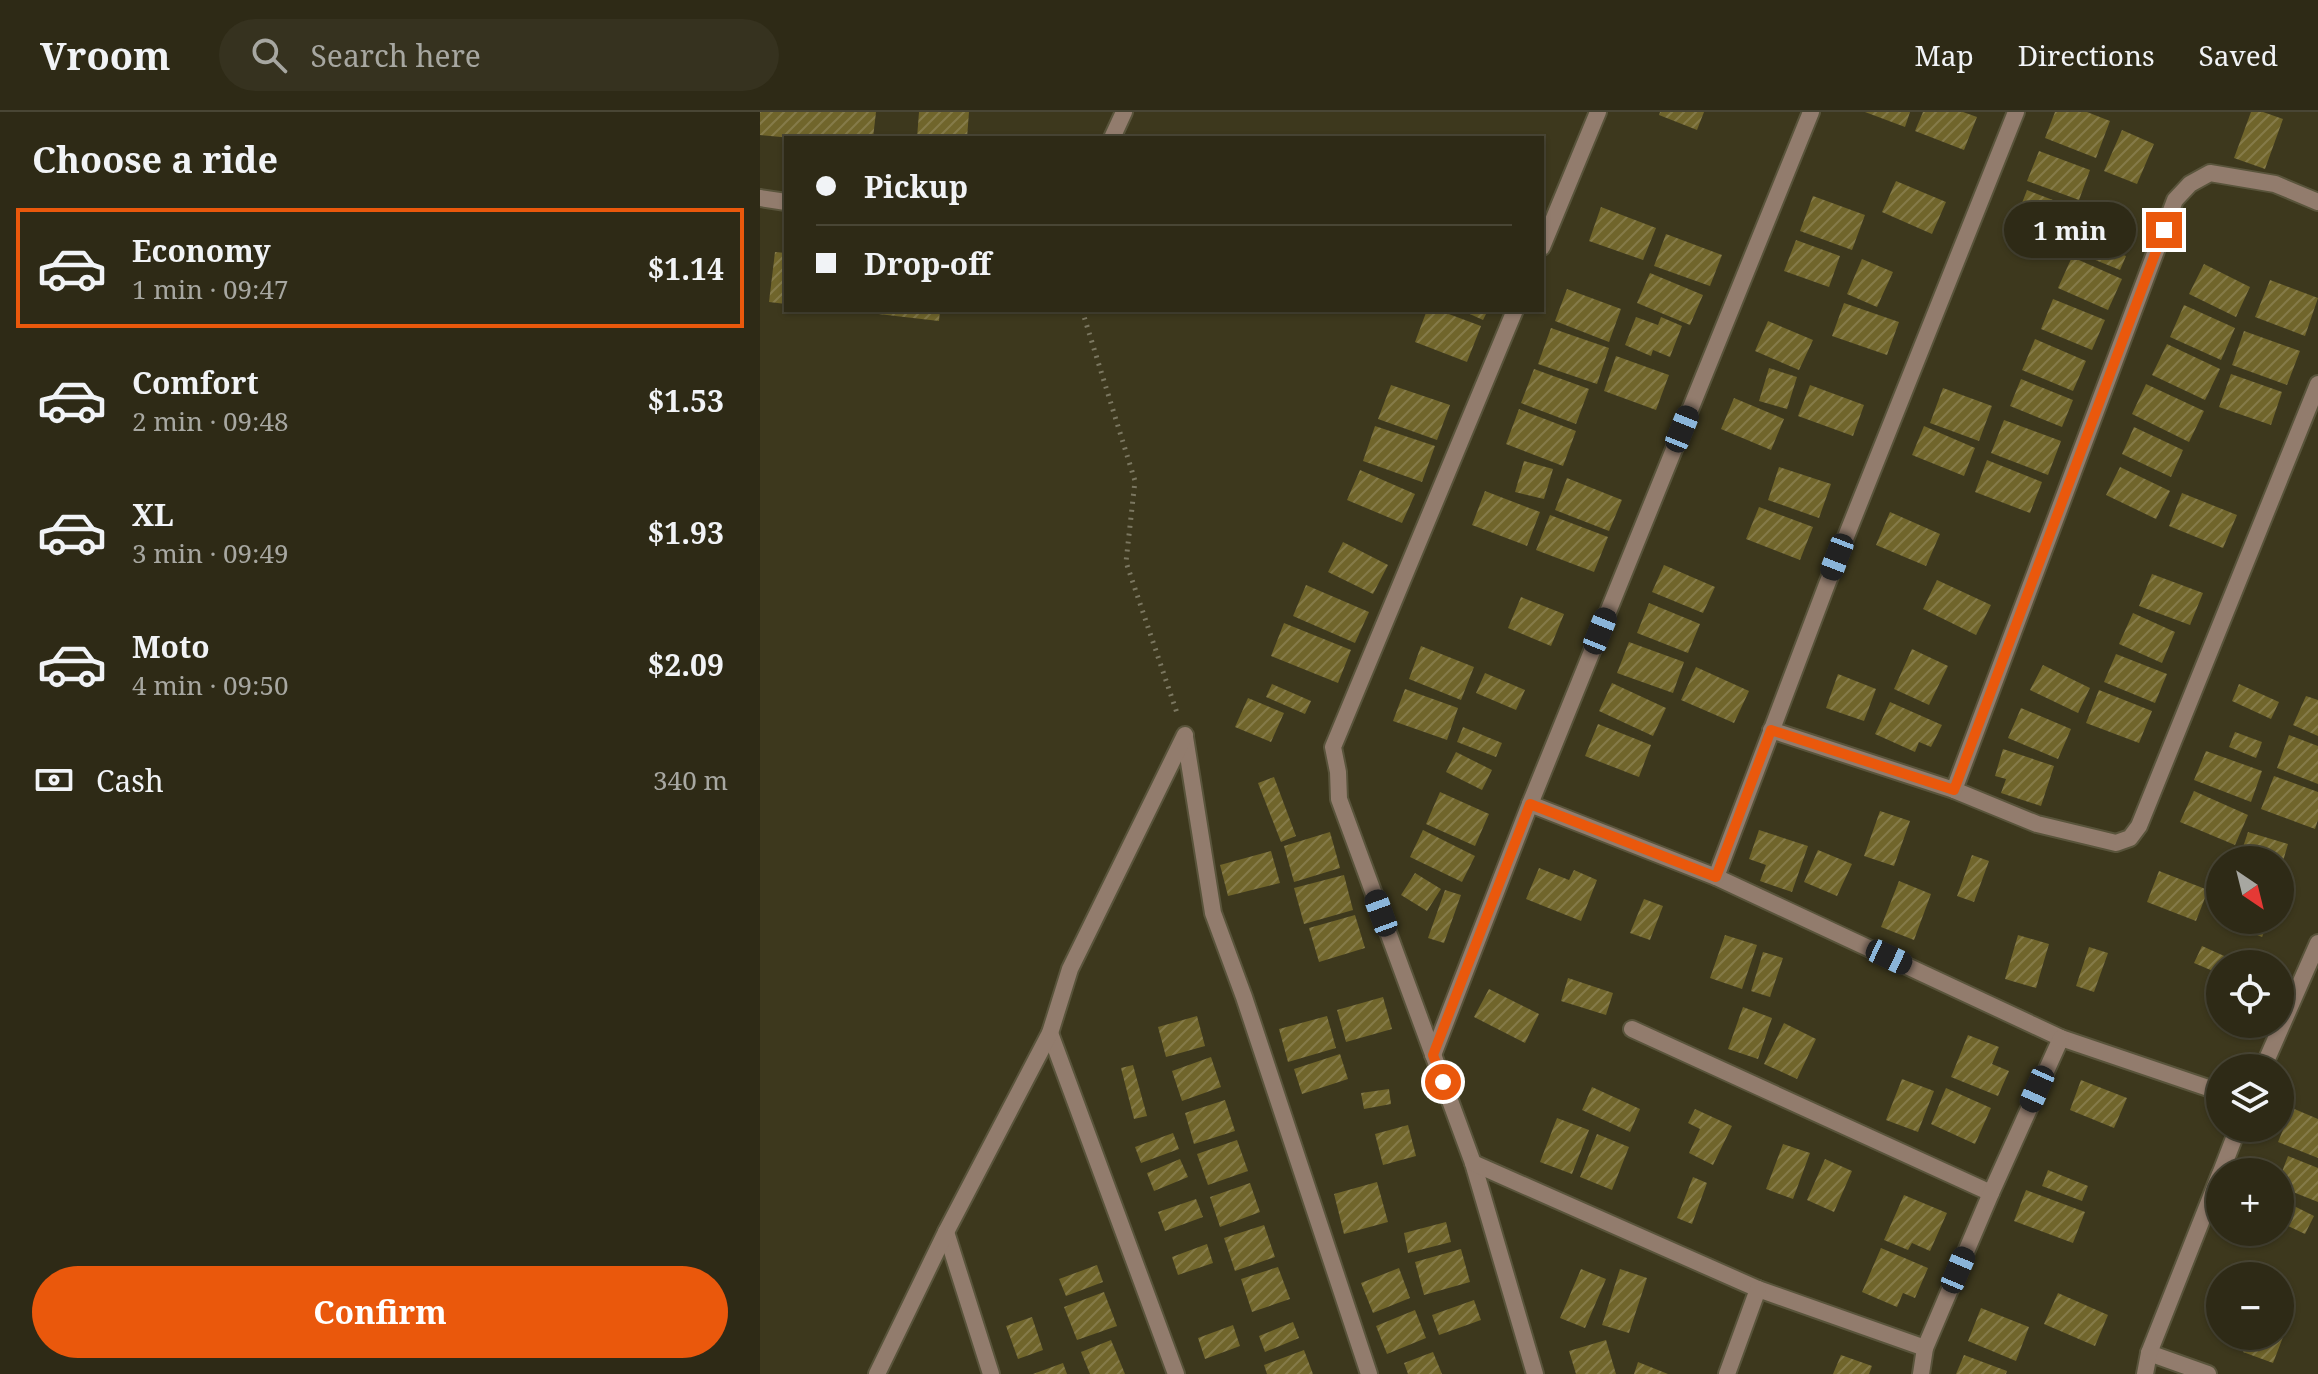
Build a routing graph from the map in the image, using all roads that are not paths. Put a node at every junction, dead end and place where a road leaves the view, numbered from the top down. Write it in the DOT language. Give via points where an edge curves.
graph roads {
  1 [pos="1124,112"];
  2 [pos="1598,112"];
  3 [pos="1811,112"];
  4 [pos="2016,112"];
  5 [pos="1113,136"];
  6 [pos="760,198"];
  7 [pos="784,202"];
  8 [pos="2318,202"];
  9 [pos="1544,242"];
  10 [pos="1514,312"];
  11 [pos="2318,384"];
  12 [pos="1771,730"];
  13 [pos="1954,790"];
  14 [pos="1530,804"];
  15 [pos="1716,877"];
  16 [pos="2318,943"];
  17 [pos="1632,1029"];
  18 [pos="1050,1033"];
  19 [pos="2061,1038"];
  20 [pos="2269,1054"];
  21 [pos="1433,1055"];
  22 [pos="2206,1087"];
  23 [pos="1473,1163"];
  24 [pos="1991,1193"];
  25 [pos="2206,1208"];
  26 [pos="946,1232"];
  27 [pos="1758,1289"];
  28 [pos="1925,1348"];
  29 [pos="2149,1353"];
  30 [pos="877,1374"];
  31 [pos="991,1374"];
  32 [pos="1176,1374"];
  33 [pos="1369,1374"];
  34 [pos="1535,1374"];
  35 [pos="1727,1374"];
  36 [pos="1921,1374"];
  37 [pos="2145,1374"];
  38 [pos="2208,1374"];
  1 -- 5 [label="street"];
  2 -- 9 [label="street"];
  3 -- 14 [label="street"];
  4 -- 12 [label="street"];
  6 -- 7 [label="street"];
  8 -- 13 [label="street" via="2275,184 2210,173 2175,200"];
  10 -- 21 [label="street" via="1333,747 1339,799"];
  11 -- 13 [label="street" via="2130,838 2116,843 2037,824"];
  12 -- 13 [label="street"];
  12 -- 15 [label="street"];
  14 -- 15 [label="street"];
  14 -- 21 [label="street"];
  15 -- 19 [label="street"];
  16 -- 20 [label="street"];
  17 -- 24 [label="street"];
  18 -- 26 [label="street"];
  18 -- 32 [label="street"];
  18 -- 33 [label="street" via="1070,969 1185,735 1213,913"];
  19 -- 22 [label="street"];
  19 -- 24 [label="street"];
  21 -- 23 [label="street"];
  23 -- 27 [label="street"];
  23 -- 34 [label="street"];
  24 -- 28 [label="street"];
  25 -- 29 [label="street"];
  26 -- 30 [label="street"];
  26 -- 31 [label="street"];
  27 -- 28 [label="street"];
  27 -- 35 [label="street"];
  28 -- 36 [label="street"];
  29 -- 37 [label="street"];
  29 -- 38 [label="street"];
}
